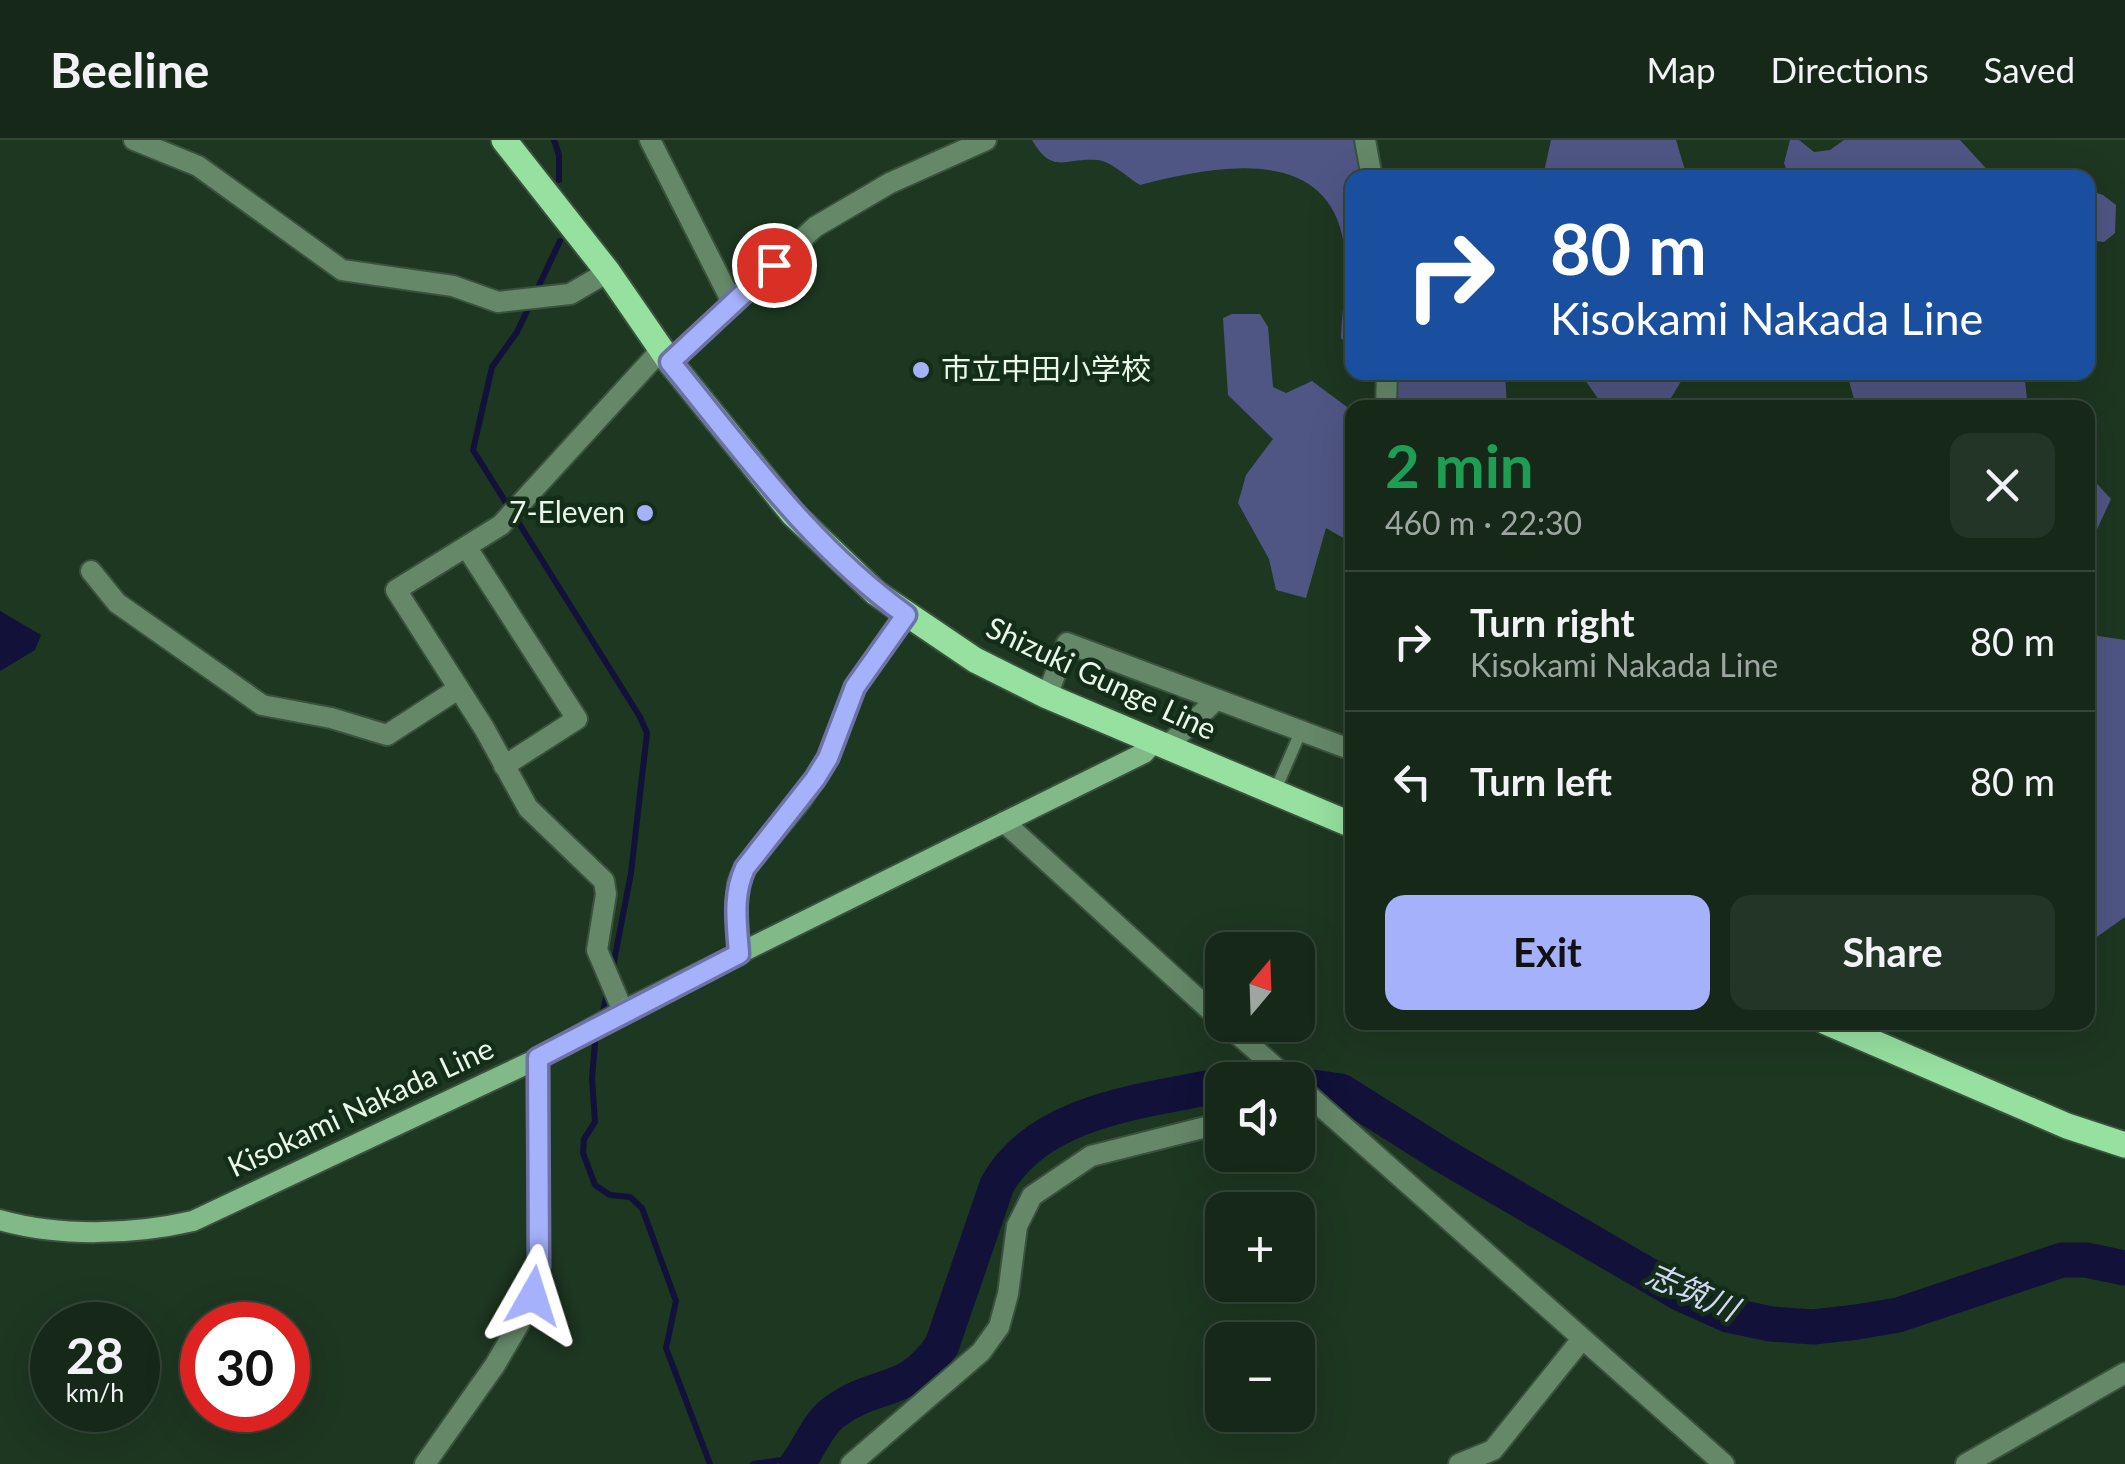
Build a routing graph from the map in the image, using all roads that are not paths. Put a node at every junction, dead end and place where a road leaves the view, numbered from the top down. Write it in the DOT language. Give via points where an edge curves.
graph roads {
  1 [pos="134,140"];
  2 [pos="504,140"];
  3 [pos="650,140"];
  4 [pos="986,140"];
  5 [pos="1366,140"];
  6 [pos="1371,170"];
  7 [pos="608,272"];
  8 [pos="733,304"];
  9 [pos="666,356"];
  10 [pos="467,548"];
  11 [pos="90,571"];
  12 [pos="906,615"];
  13 [pos="458,689"];
  14 [pos="1047,696"];
  15 [pos="1216,700"];
  16 [pos="1301,731"];
  17 [pos="1160,744"];
  18 [pos="1345,747"];
  19 [pos="504,766"];
  20 [pos="1274,792"];
  21 [pos="1345,821"];
  22 [pos="1004,822"];
  23 [pos="739,954"];
  24 [pos="1205,1005"];
  25 [pos="623,1011"];
  26 [pos="1845,1030"];
  27 [pos="1247,1042"];
  28 [pos="538,1058"];
  29 [pos="1269,1062"];
  30 [pos="1315,1108"];
  31 [pos="1205,1127"];
  32 [pos="2125,1146"];
  33 [pos="0,1220"];
  34 [pos="1582,1339"];
  35 [pos="2125,1373"];
  36 [pos="425,1464"];
  37 [pos="851,1464"];
  38 [pos="1459,1464"];
  39 [pos="1724,1464"];
  40 [pos="1966,1464"];
  1 -- 7 [label="street" via="198,166 342,270 453,286 498,302 570,294"];
  2 -- 7 [label="main road, Shizuki Gunge Line"];
  3 -- 8 [label="street"];
  4 -- 8 [label="street" via="829,218"];
  5 -- 6 [label="street"];
  7 -- 9 [label="main road, Shizuki Gunge Line"];
  8 -- 9 [label="street"];
  9 -- 10 [label="street" via="500,525"];
  9 -- 12 [label="main road, Shizuki Gunge Line" via="794,514"];
  10 -- 13 [label="street" via="396,590"];
  10 -- 19 [label="street" via="577,719"];
  11 -- 13 [label="street" via="117,603 262,705 387,734"];
  12 -- 14 [label="main road, Shizuki Gunge Line"];
  12 -- 23 [label="street" via="855,687 828,758 745,868 736,904"];
  13 -- 19 [label="street"];
  14 -- 15 [label="street" via="1067,643"];
  14 -- 17 [label="main road, Shizuki Gunge Line"];
  15 -- 16 [label="street"];
  15 -- 17 [label="street"];
  16 -- 18 [label="street"];
  16 -- 20 [label="lane"];
  17 -- 20 [label="main road, Shizuki Gunge Line"];
  17 -- 22 [label="main road, Kisokami Nakada Line"];
  19 -- 25 [label="street" via="528,808 604,881 597,950"];
  20 -- 21 [label="main road, Shizuki Gunge Line"];
  22 -- 23 [label="main road, Kisokami Nakada Line"];
  22 -- 24 [label="street"];
  23 -- 25 [label="main road, Kisokami Nakada Line"];
  25 -- 28 [label="main road, Kisokami Nakada Line"];
  26 -- 32 [label="main road"];
  27 -- 29 [label="street"];
  28 -- 33 [label="main road, Kisokami Nakada Line" via="192,1221 52,1231"];
  28 -- 36 [label="street" via="539,1266 533,1296 495,1365"];
  30 -- 34 [label="street"];
  31 -- 37 [label="street" via="1091,1156 1032,1196 1017,1226 999,1327 982,1352"];
  34 -- 38 [label="street" via="1492,1450"];
  34 -- 39 [label="street"];
  35 -- 40 [label="street"];
}
